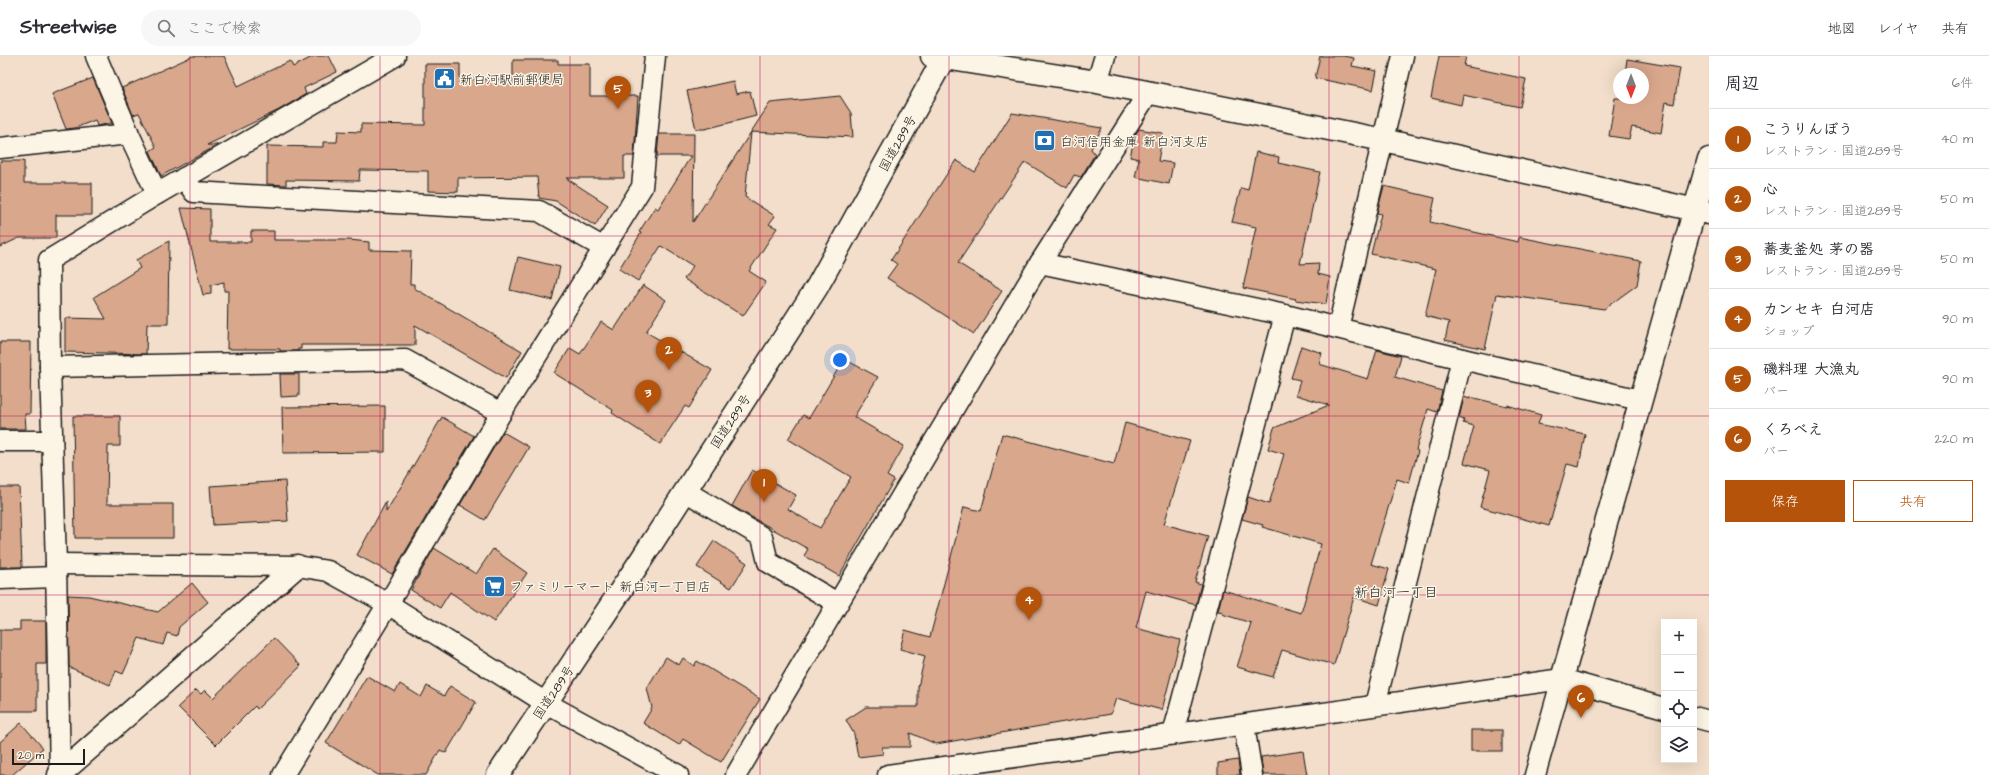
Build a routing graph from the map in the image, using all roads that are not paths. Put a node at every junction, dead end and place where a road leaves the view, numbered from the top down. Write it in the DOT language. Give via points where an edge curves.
graph roads {
  1 [pos="96,56"];
  2 [pos="395,56"];
  3 [pos="655,56"];
  4 [pos="1105,56"];
  5 [pos="1403,56"];
  6 [pos="941,57"];
  7 [pos="1097,82"];
  8 [pos="1148,93"];
  9 [pos="128,134"];
  10 [pos="1383,140"];
  11 [pos="0,148"];
  12 [pos="1709,159"];
  13 [pos="184,178"];
  14 [pos="158,194"];
  15 [pos="1702,212"];
  16 [pos="604,248"];
  17 [pos="1040,263"];
  18 [pos="1286,315"];
  19 [pos="1338,328"];
  20 [pos="1462,359"];
  21 [pos="50,367"];
  22 [pos="1640,400"];
  23 [pos="501,413"];
  24 [pos="0,441"];
  25 [pos="52,441"];
  26 [pos="685,491"];
  27 [pos="297,566"];
  28 [pos="56,571"];
  29 [pos="0,579"];
  30 [pos="388,604"];
  31 [pos="838,604"];
  32 [pos="1562,679"];
  33 [pos="546,703"];
  34 [pos="1375,705"];
  35 [pos="1661,707"];
  36 [pos="1697,718"];
  37 [pos="1709,721"];
  38 [pos="1244,725"];
  39 [pos="1173,734"];
  40 [pos="60,775"];
  41 [pos="282,775"];
  42 [pos="498,775"];
  43 [pos="678,775"];
  44 [pos="736,775"];
  45 [pos="888,775"];
  46 [pos="1252,775"];
  47 [pos="1535,775"];
  1 -- 9 [label="street"];
  2 -- 13 [label="street"];
  3 -- 16 [label="street" via="642,187"];
  4 -- 7 [label="street"];
  5 -- 10 [label="street"];
  6 -- 7 [label="main road"];
  6 -- 26 [label="main road, 国道289号" via="817,287"];
  7 -- 8 [label="main road"];
  8 -- 10 [label="main road"];
  8 -- 17 [label="street"];
  9 -- 11 [label="street"];
  9 -- 14 [label="street"];
  10 -- 15 [label="main road"];
  10 -- 19 [label="street"];
  12 -- 15 [label="main road"];
  13 -- 14 [label="street"];
  13 -- 16 [label="street" via="194,192 539,211"];
  14 -- 21 [label="street" via="49,260"];
  15 -- 22 [label="main road"];
  16 -- 23 [label="street"];
  17 -- 18 [label="street"];
  17 -- 31 [label="street"];
  18 -- 19 [label="street"];
  18 -- 39 [label="street"];
  19 -- 20 [label="street"];
  20 -- 22 [label="street"];
  20 -- 34 [label="street"];
  21 -- 23 [label="street" via="405,360"];
  21 -- 25 [label="street"];
  22 -- 32 [label="main road"];
  23 -- 30 [label="street"];
  24 -- 25 [label="street"];
  25 -- 28 [label="street"];
  26 -- 31 [label="street" via="762,537 768,562"];
  26 -- 33 [label="main road, 国道289号"];
  27 -- 28 [label="street"];
  27 -- 30 [label="street" via="328,571"];
  27 -- 40 [label="main road"];
  28 -- 29 [label="street"];
  28 -- 40 [label="street"];
  30 -- 33 [label="street"];
  30 -- 41 [label="street"];
  31 -- 44 [label="street"];
  32 -- 34 [label="street"];
  32 -- 35 [label="street"];
  32 -- 47 [label="street"];
  33 -- 42 [label="main road, 国道289号"];
  33 -- 43 [label="street"];
  34 -- 38 [label="street"];
  36 -- 37 [label="street"];
  38 -- 39 [label="street"];
  38 -- 46 [label="street"];
  39 -- 45 [label="street"];
}
